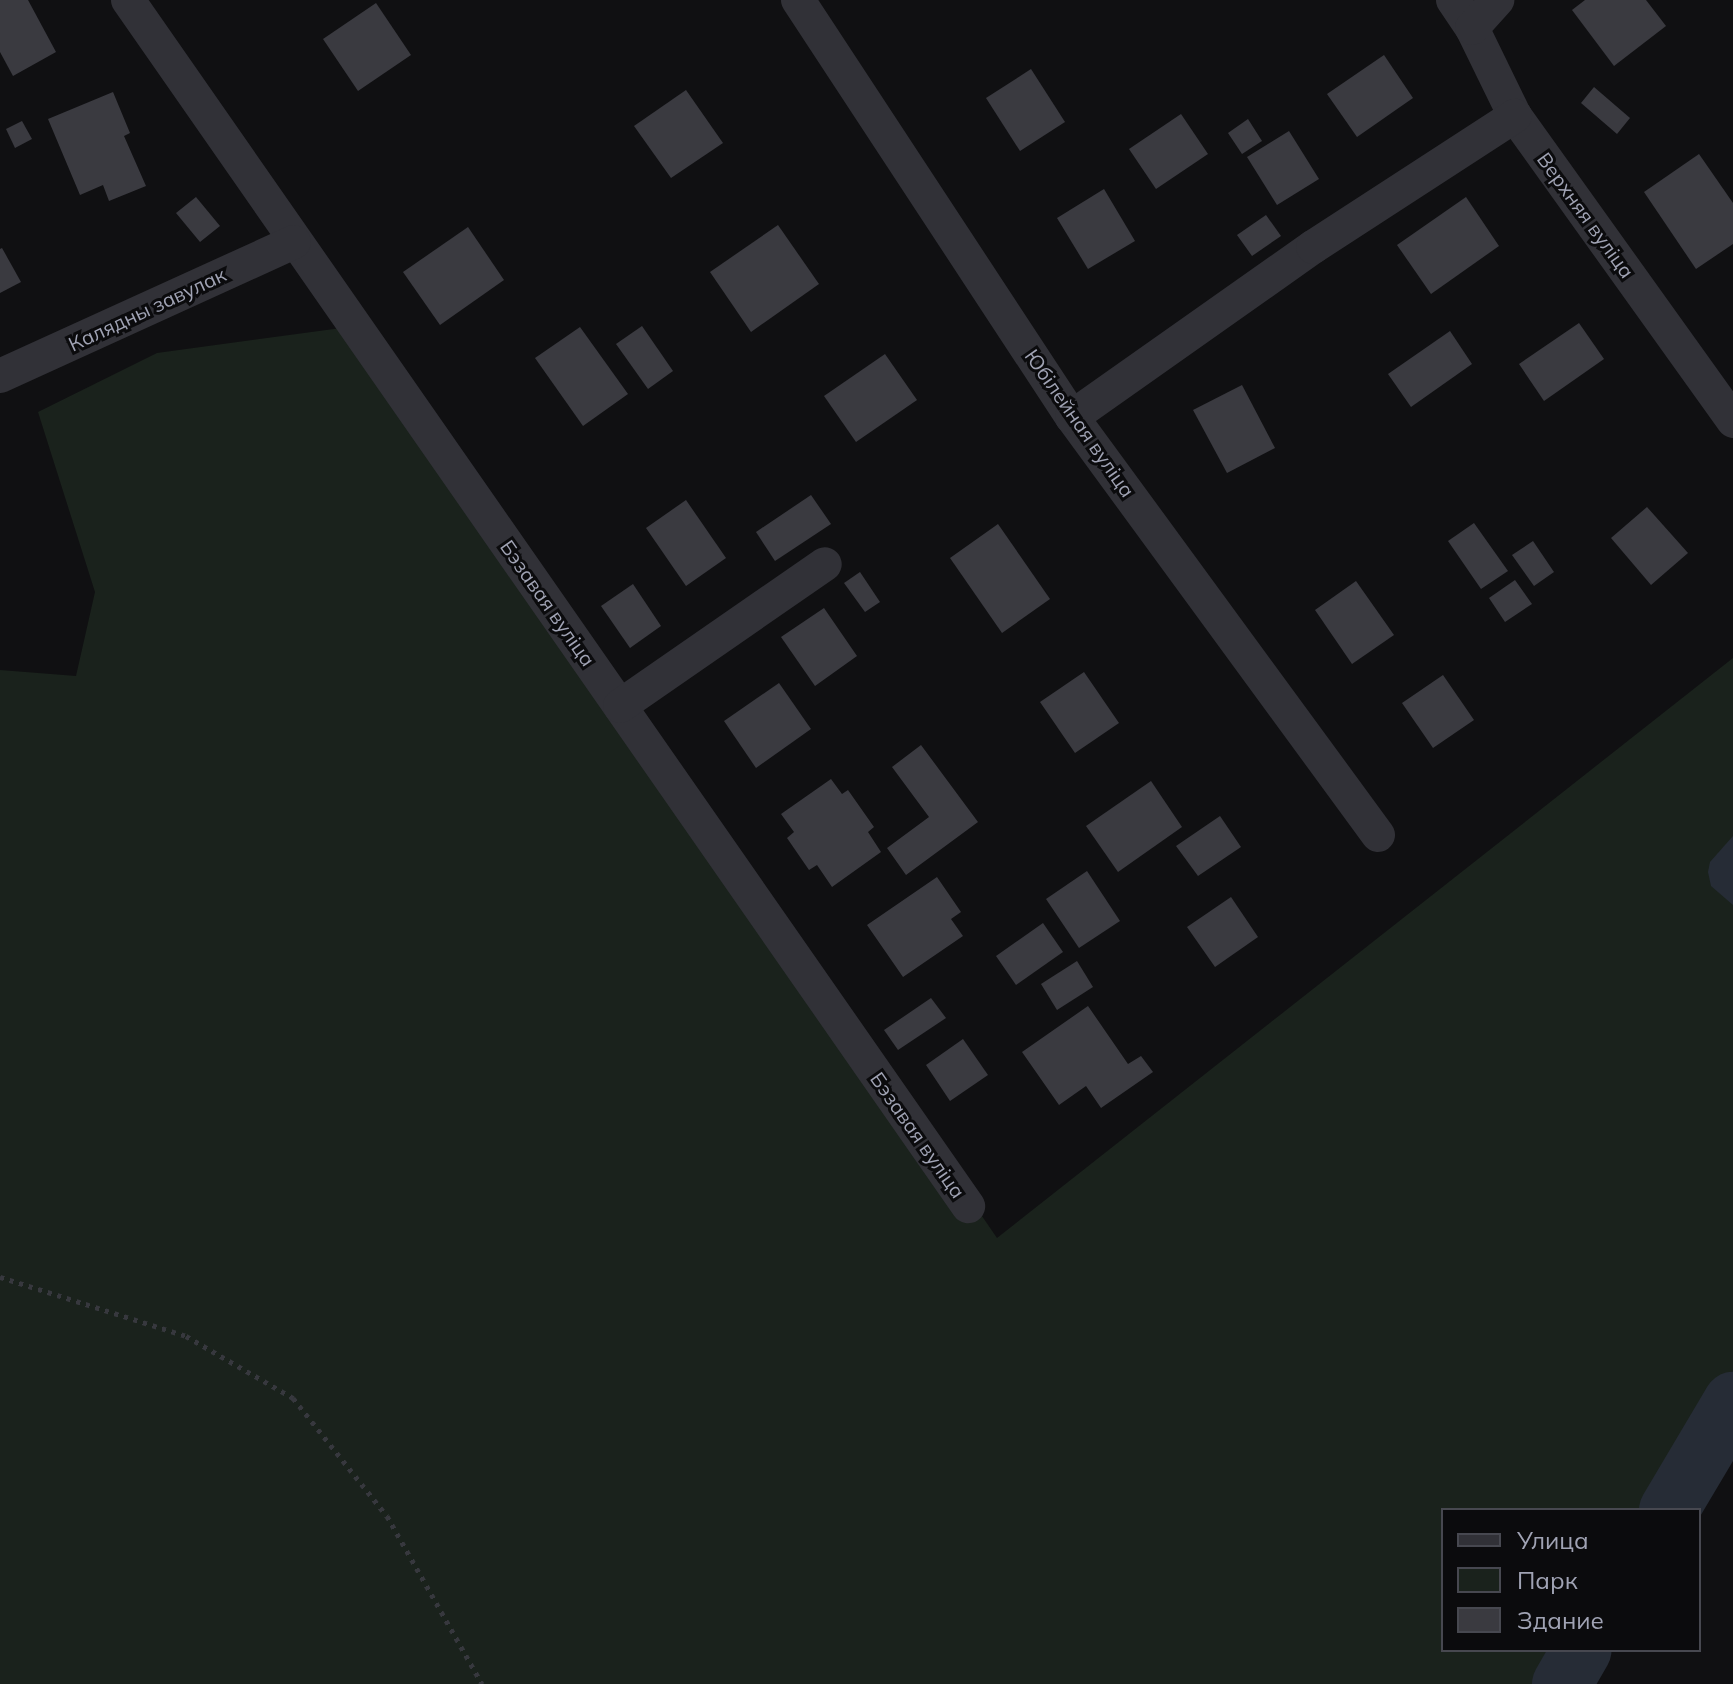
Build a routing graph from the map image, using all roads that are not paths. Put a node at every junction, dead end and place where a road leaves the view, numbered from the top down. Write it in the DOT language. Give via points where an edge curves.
graph roads {
  1 [pos="128,0"];
  2 [pos="798,0"];
  3 [pos="1453,0"];
  4 [pos="1497,0"];
  5 [pos="1472,28"];
  6 [pos="1515,116"];
  7 [pos="294,242"];
  8 [pos="0,376"];
  9 [pos="1072,417"];
  10 [pos="1733,421"];
  11 [pos="825,564"];
  12 [pos="620,706"];
  13 [pos="1378,835"];
  14 [pos="968,1206"];
  1 -- 7 [label="street, Бэзавая вуліца"];
  2 -- 9 [label="street, Юбілейная вуліца"];
  3 -- 5 [label="street, Верхняя вуліца"];
  4 -- 5 [label="street"];
  5 -- 6 [label="street, Верхняя вуліца"];
  6 -- 9 [label="street" via="1313,247"];
  6 -- 10 [label="street, Верхняя вуліца"];
  7 -- 8 [label="street, Калядны завулак"];
  7 -- 12 [label="street, Бэзавая вуліца"];
  9 -- 13 [label="street, Юбілейная вуліца"];
  11 -- 12 [label="street"];
  12 -- 14 [label="street, Бэзавая вуліца"];
}
